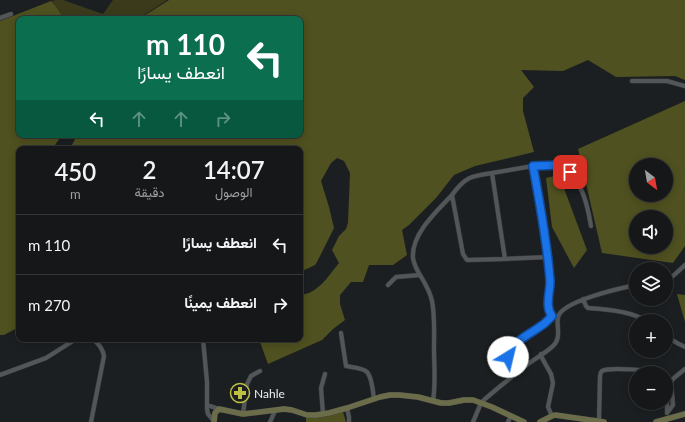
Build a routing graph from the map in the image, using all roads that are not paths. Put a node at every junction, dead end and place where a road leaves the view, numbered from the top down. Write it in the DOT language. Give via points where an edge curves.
graph roads {
  1 [pos="11,14"];
  2 [pos="0,18"];
  3 [pos="632,81"];
  4 [pos="685,86"];
  5 [pos="533,166"];
  6 [pos="492,173"];
  7 [pos="452,195"];
  8 [pos="591,226"];
  9 [pos="548,257"];
  10 [pos="505,259"];
  11 [pos="685,265"];
  12 [pos="420,275"];
  13 [pos="673,276"];
  14 [pos="388,285"];
  15 [pos="629,287"];
  16 [pos="583,300"];
  17 [pos="631,314"];
  18 [pos="552,316"];
  19 [pos="558,318"];
  20 [pos="340,333"];
  21 [pos="673,340"];
  22 [pos="71,342"];
  23 [pos="96,342"];
  24 [pos="203,342"];
  25 [pos="685,347"];
  26 [pos="541,354"];
  27 [pos="685,369"];
  28 [pos="629,370"];
  29 [pos="260,371"];
  30 [pos="325,374"];
  31 [pos="515,374"];
  32 [pos="0,375"];
  33 [pos="374,399"];
  34 [pos="432,401"];
  35 [pos="481,403"];
  36 [pos="207,405"];
  37 [pos="347,408"];
  38 [pos="219,409"];
  39 [pos="667,410"];
  40 [pos="275,411"];
  41 [pos="243,414"];
  42 [pos="322,414"];
  43 [pos="685,414"];
  44 [pos="511,416"];
  45 [pos="552,416"];
  46 [pos="667,416"];
  47 [pos="214,421"];
  48 [pos="91,422"];
  49 [pos="270,422"];
  50 [pos="349,422"];
  51 [pos="473,422"];
  52 [pos="508,422"];
  53 [pos="524,422"];
  54 [pos="540,422"];
  55 [pos="601,422"];
  56 [pos="656,422"];
  1 -- 2 [label="street"];
  3 -- 4 [label="street" via="667,80"];
  5 -- 6 [label="street"];
  5 -- 8 [label="street" via="563,165 570,172 581,188"];
  5 -- 9 [label="street"];
  6 -- 7 [label="street" via="468,178"];
  6 -- 10 [label="street"];
  7 -- 10 [label="street" via="463,254 467,260"];
  7 -- 12 [label="street" via="427,222 417,239 413,257"];
  9 -- 10 [label="street"];
  9 -- 18 [label="street" via="549,311"];
  11 -- 13 [label="street"];
  12 -- 14 [label="street" via="396,277"];
  12 -- 34 [label="street" via="433,307"];
  15 -- 16 [label="street"];
  16 -- 17 [label="street" via="588,308"];
  16 -- 19 [label="street" via="565,309"];
  18 -- 19 [label="street"];
  18 -- 31 [label="street" via="509,352 507,363"];
  19 -- 26 [label="street" via="555,344"];
  20 -- 33 [label="street" via="346,366 368,372"];
  21 -- 25 [label="street"];
  22 -- 32 [label="street" via="46,358"];
  23 -- 48 [label="street" via="104,356"];
  24 -- 36 [label="street"];
  26 -- 31 [label="street"];
  26 -- 45 [label="street" via="553,383 548,407"];
  27 -- 46 [label="street" via="671,381 673,405"];
  28 -- 55 [label="street" via="608,369 601,372"];
  29 -- 41 [label="street" via="251,376 246,384"];
  30 -- 42 [label="street" via="321,388"];
  31 -- 35 [label="street"];
  33 -- 34 [label="street" via="399,395"];
  33 -- 37 [label="street"];
  34 -- 35 [label="street" via="445,403 473,400"];
  35 -- 44 [label="street"];
  35 -- 51 [label="street"];
  36 -- 38 [label="street"];
  36 -- 47 [label="street" via="208,414"];
  37 -- 42 [label="street"];
  37 -- 50 [label="street"];
  38 -- 41 [label="street"];
  38 -- 47 [label="street" via="215,413"];
  39 -- 46 [label="street"];
  40 -- 41 [label="street"];
  40 -- 42 [label="street" via="284,409 310,415"];
  40 -- 49 [label="street"];
  43 -- 46 [label="street"];
  44 -- 52 [label="street"];
  44 -- 53 [label="street"];
  45 -- 54 [label="street"];
  45 -- 55 [label="street"];
  46 -- 56 [label="street"];
}
